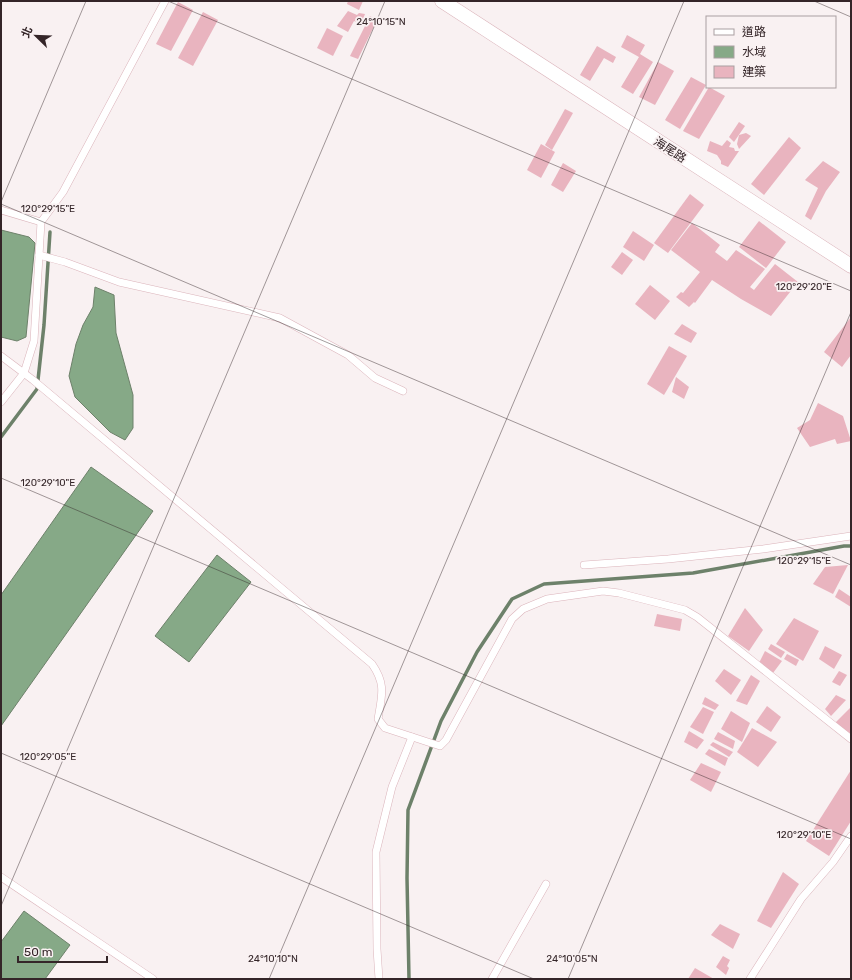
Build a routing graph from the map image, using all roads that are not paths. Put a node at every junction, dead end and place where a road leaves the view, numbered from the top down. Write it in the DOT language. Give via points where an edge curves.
graph roads {
  1 [pos="165,1"];
  2 [pos="442,1"];
  3 [pos="1,210"];
  4 [pos="42,222"];
  5 [pos="39,255"];
  6 [pos="851,266"];
  7 [pos="1,356"];
  8 [pos="24,373"];
  9 [pos="403,391"];
  10 [pos="1,402"];
  11 [pos="851,536"];
  12 [pos="584,565"];
  13 [pos="412,737"];
  14 [pos="851,739"];
  15 [pos="851,836"];
  16 [pos="1,877"];
  17 [pos="546,884"];
  18 [pos="153,979"];
  19 [pos="379,979"];
  20 [pos="492,979"];
  21 [pos="750,979"];
  1 -- 4 [label="lane" via="63,192"];
  2 -- 6 [label="street, 海尾路"];
  3 -- 4 [label="lane"];
  4 -- 5 [label="lane"];
  5 -- 8 [label="lane" via="34,341"];
  5 -- 9 [label="lane" via="119,282 280,318 348,355 375,378"];
  7 -- 8 [label="lane"];
  8 -- 10 [label="lane"];
  8 -- 13 [label="lane" via="372,664 378,672 383,689 378,719 385,728"];
  11 -- 12 [label="lane" via="763,549"];
  13 -- 14 [label="lane" via="440,746 446,740 517,613 547,599 603,591 685,610 697,617"];
  13 -- 19 [label="lane" via="392,787 376,852"];
  15 -- 21 [label="lane" via="833,862 801,899"];
  16 -- 18 [label="lane"];
  17 -- 20 [label="lane"];
}
